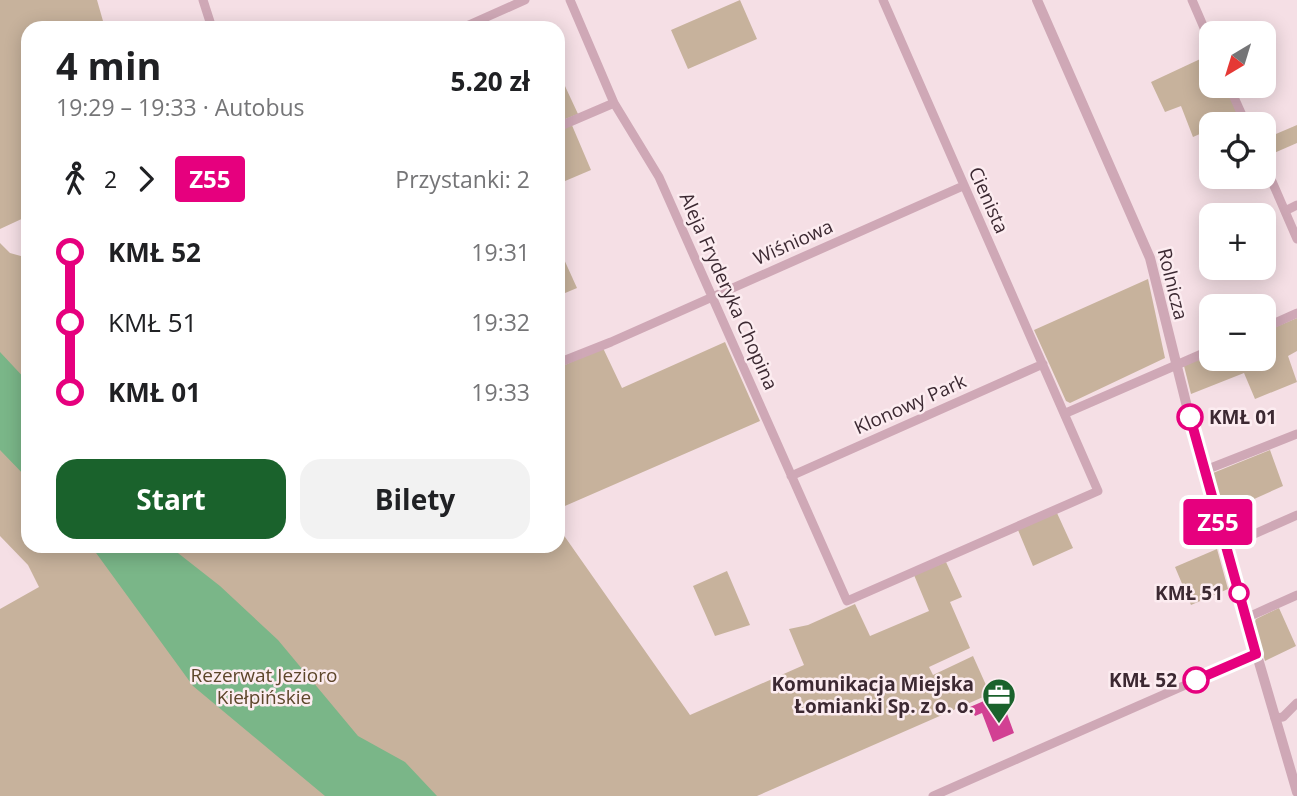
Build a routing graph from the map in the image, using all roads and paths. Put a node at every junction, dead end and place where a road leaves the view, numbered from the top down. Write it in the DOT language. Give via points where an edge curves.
graph roads {
  1 [pos="203,0"];
  2 [pos="525,0"];
  3 [pos="570,0"];
  4 [pos="883,0"];
  5 [pos="1037,0"];
  6 [pos="1192,0"];
  7 [pos="210,21"];
  8 [pos="478,21"];
  9 [pos="1201,21"];
  10 [pos="614,103"];
  11 [pos="565,124"];
  12 [pos="963,186"];
  13 [pos="1275,189"];
  14 [pos="1297,205"];
  15 [pos="1284,211"];
  16 [pos="1297,239"];
  17 [pos="712,297"];
  18 [pos="1297,313"];
  19 [pos="1276,323"];
  20 [pos="1199,355"];
  21 [pos="565,360"];
  22 [pos="1043,364"];
  23 [pos="1176,366"];
  24 [pos="1066,413"];
  25 [pos="1297,434"];
  26 [pos="1203,471"];
  27 [pos="791,476"];
  28 [pos="1297,515"];
  29 [pos="1225,547"];
  30 [pos="1297,595"];
  31 [pos="847,601"];
  32 [pos="1246,618"];
  33 [pos="1256,654"];
  34 [pos="1297,703"];
  35 [pos="1275,718"];
  36 [pos="1297,792"];
  37 [pos="933,796"];
  1 -- 7 [label="street"];
  2 -- 8 [label="street"];
  3 -- 10 [label="street, Aleja Fryderyka Chopina"];
  4 -- 12 [label="street, Cienista"];
  5 -- 23 [label="street, Rolnicza" via="1147,248"];
  6 -- 9 [label="street"];
  10 -- 11 [label="street"];
  10 -- 17 [label="street, Aleja Fryderyka Chopina" via="659,177"];
  12 -- 17 [label="street, Wiśniowa"];
  12 -- 22 [label="street, Cienista"];
  13 -- 15 [label="street"];
  14 -- 15 [label="street"];
  15 -- 16 [label="street"];
  17 -- 21 [label="street, Wiśniowa"];
  17 -- 27 [label="street, Aleja Fryderyka Chopina"];
  18 -- 19 [label="street"];
  20 -- 23 [label="street"];
  22 -- 24 [label="street, Cienista"];
  22 -- 27 [label="street, Klonowy Park"];
  23 -- 24 [label="street"];
  23 -- 26 [label="street, Rolnicza"];
  24 -- 31 [label="street, Cienista" via="1098,491"];
  25 -- 26 [label="street"];
  26 -- 29 [label="street, Rolnicza"];
  27 -- 31 [label="street, Aleja Fryderyka Chopina"];
  28 -- 29 [label="street"];
  29 -- 32 [label="street, Rolnicza"];
  30 -- 32 [label="street"];
  32 -- 33 [label="street, Rolnicza"];
  33 -- 35 [label="street, Rolnicza"];
  33 -- 37 [label="street"];
  34 -- 35 [label="street" via="1283,717"];
  35 -- 36 [label="street, Rolnicza"];
}
